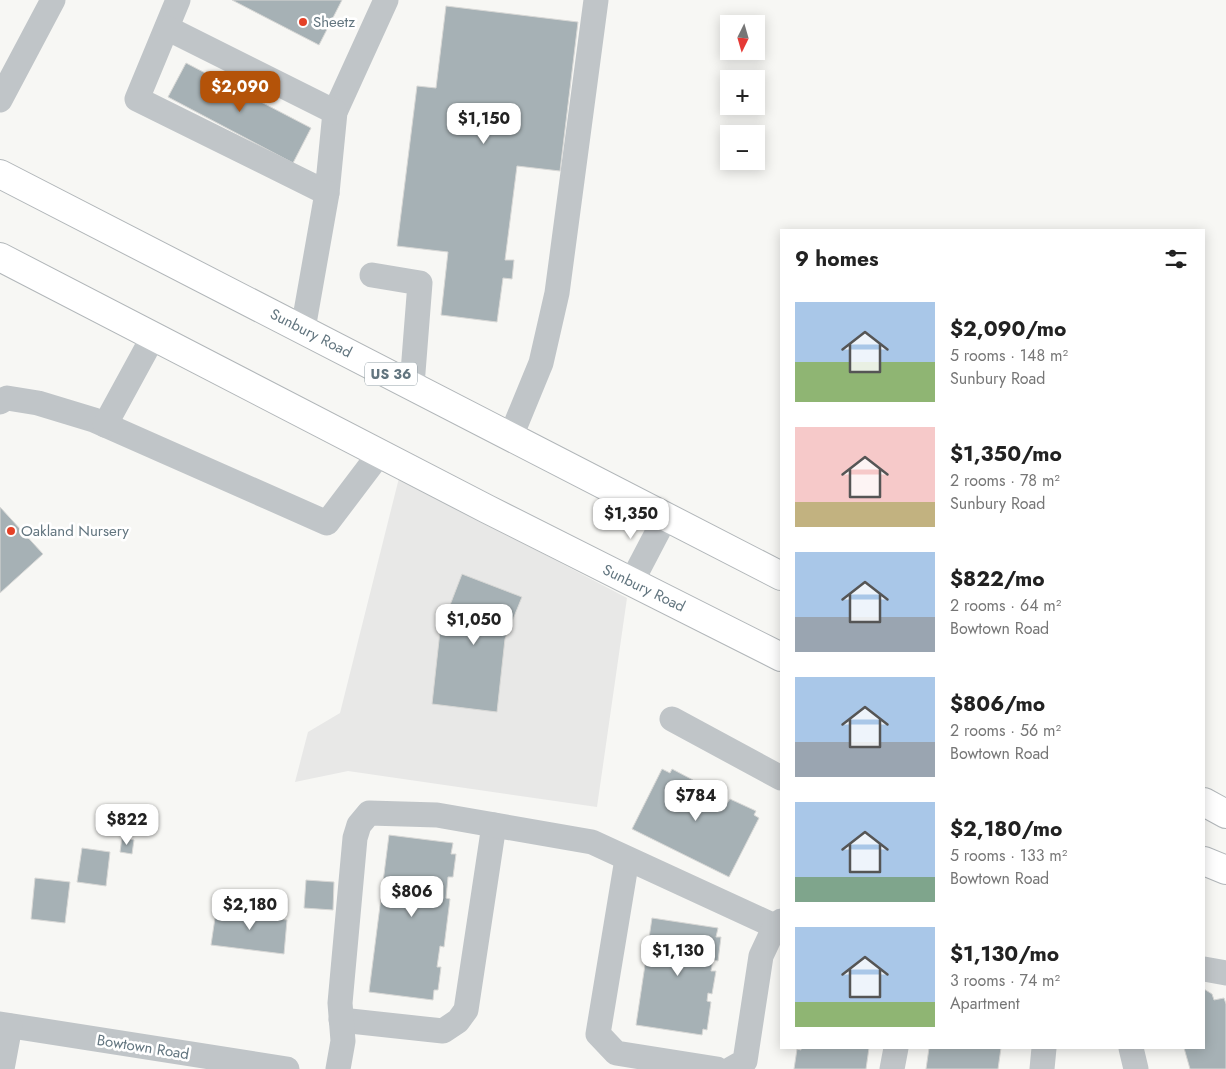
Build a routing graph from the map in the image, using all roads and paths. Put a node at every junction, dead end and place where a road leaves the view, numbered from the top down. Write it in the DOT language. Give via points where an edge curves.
graph roads {
  1 [pos="53,0"];
  2 [pos="178,0"];
  3 [pos="386,0"];
  4 [pos="596,0"];
  5 [pos="166,28"];
  6 [pos="0,100"];
  7 [pos="335,112"];
  8 [pos="0,174"];
  9 [pos="327,193"];
  10 [pos="0,257"];
  11 [pos="372,275"];
  12 [pos="303,329"];
  13 [pos="153,337"];
  14 [pos="412,385"];
  15 [pos="0,402"];
  16 [pos="105,425"];
  17 [pos="511,436"];
  18 [pos="380,453"];
  19 [pos="666,516"];
  20 [pos="780,575"];
  21 [pos="631,583"];
  22 [pos="780,657"];
  23 [pos="672,719"];
  24 [pos="780,777"];
  25 [pos="1205,803"];
  26 [pos="1226,814"];
  27 [pos="494,825"];
  28 [pos="627,859"];
  29 [pos="1205,861"];
  30 [pos="1226,870"];
  31 [pos="779,925"];
  32 [pos="1205,969"];
  33 [pos="1226,973"];
  34 [pos="341,1020"];
  35 [pos="5,1025"];
  36 [pos="896,1049"];
  37 [pos="1044,1049"];
  38 [pos="1131,1049"];
  39 [pos="2,1069"];
  40 [pos="287,1069"];
  41 [pos="338,1069"];
  42 [pos="717,1069"];
  43 [pos="731,1069"];
  44 [pos="892,1069"];
  45 [pos="1042,1069"];
  46 [pos="1136,1069"];
  1 -- 6 [label="street"];
  2 -- 5 [label="street"];
  3 -- 7 [label="street"];
  4 -- 17 [label="street" via="557,294 541,363"];
  5 -- 7 [label="street"];
  5 -- 9 [label="street" via="137,99"];
  7 -- 9 [label="street"];
  8 -- 12 [label="highway, Sunbury Road / US 36"];
  9 -- 12 [label="street"];
  10 -- 13 [label="highway, Sunbury Road"];
  11 -- 14 [label="street" via="420,283"];
  12 -- 14 [label="highway, Sunbury Road / US 36"];
  13 -- 16 [label="street"];
  13 -- 18 [label="highway, Sunbury Road"];
  14 -- 17 [label="highway, Sunbury Road / US 36"];
  15 -- 16 [label="street" via="8,398 38,403"];
  16 -- 18 [label="street" via="327,523"];
  17 -- 19 [label="highway, Sunbury Road / US 36"];
  18 -- 21 [label="highway, Sunbury Road"];
  19 -- 20 [label="highway, Sunbury Road / US 36"];
  19 -- 21 [label="street"];
  21 -- 22 [label="highway, Sunbury Road"];
  23 -- 24 [label="street"];
  25 -- 26 [label="highway"];
  27 -- 28 [label="street" via="592,842"];
  27 -- 34 [label="street" via="466,1010 458,1021 443,1031"];
  27 -- 34 [label="street" via="436,815 368,813 354,838"];
  28 -- 31 [label="street"];
  28 -- 42 [label="street" via="598,1034 616,1052"];
  29 -- 30 [label="highway"];
  31 -- 43 [label="street" via="761,956 745,1061"];
  32 -- 33 [label="street"];
  34 -- 41 [label="street" via="343,1041"];
  35 -- 39 [label="street"];
  35 -- 40 [label="street, Bowtown Road"];
  36 -- 44 [label="street"];
  37 -- 45 [label="street"];
  38 -- 46 [label="street"];
}
